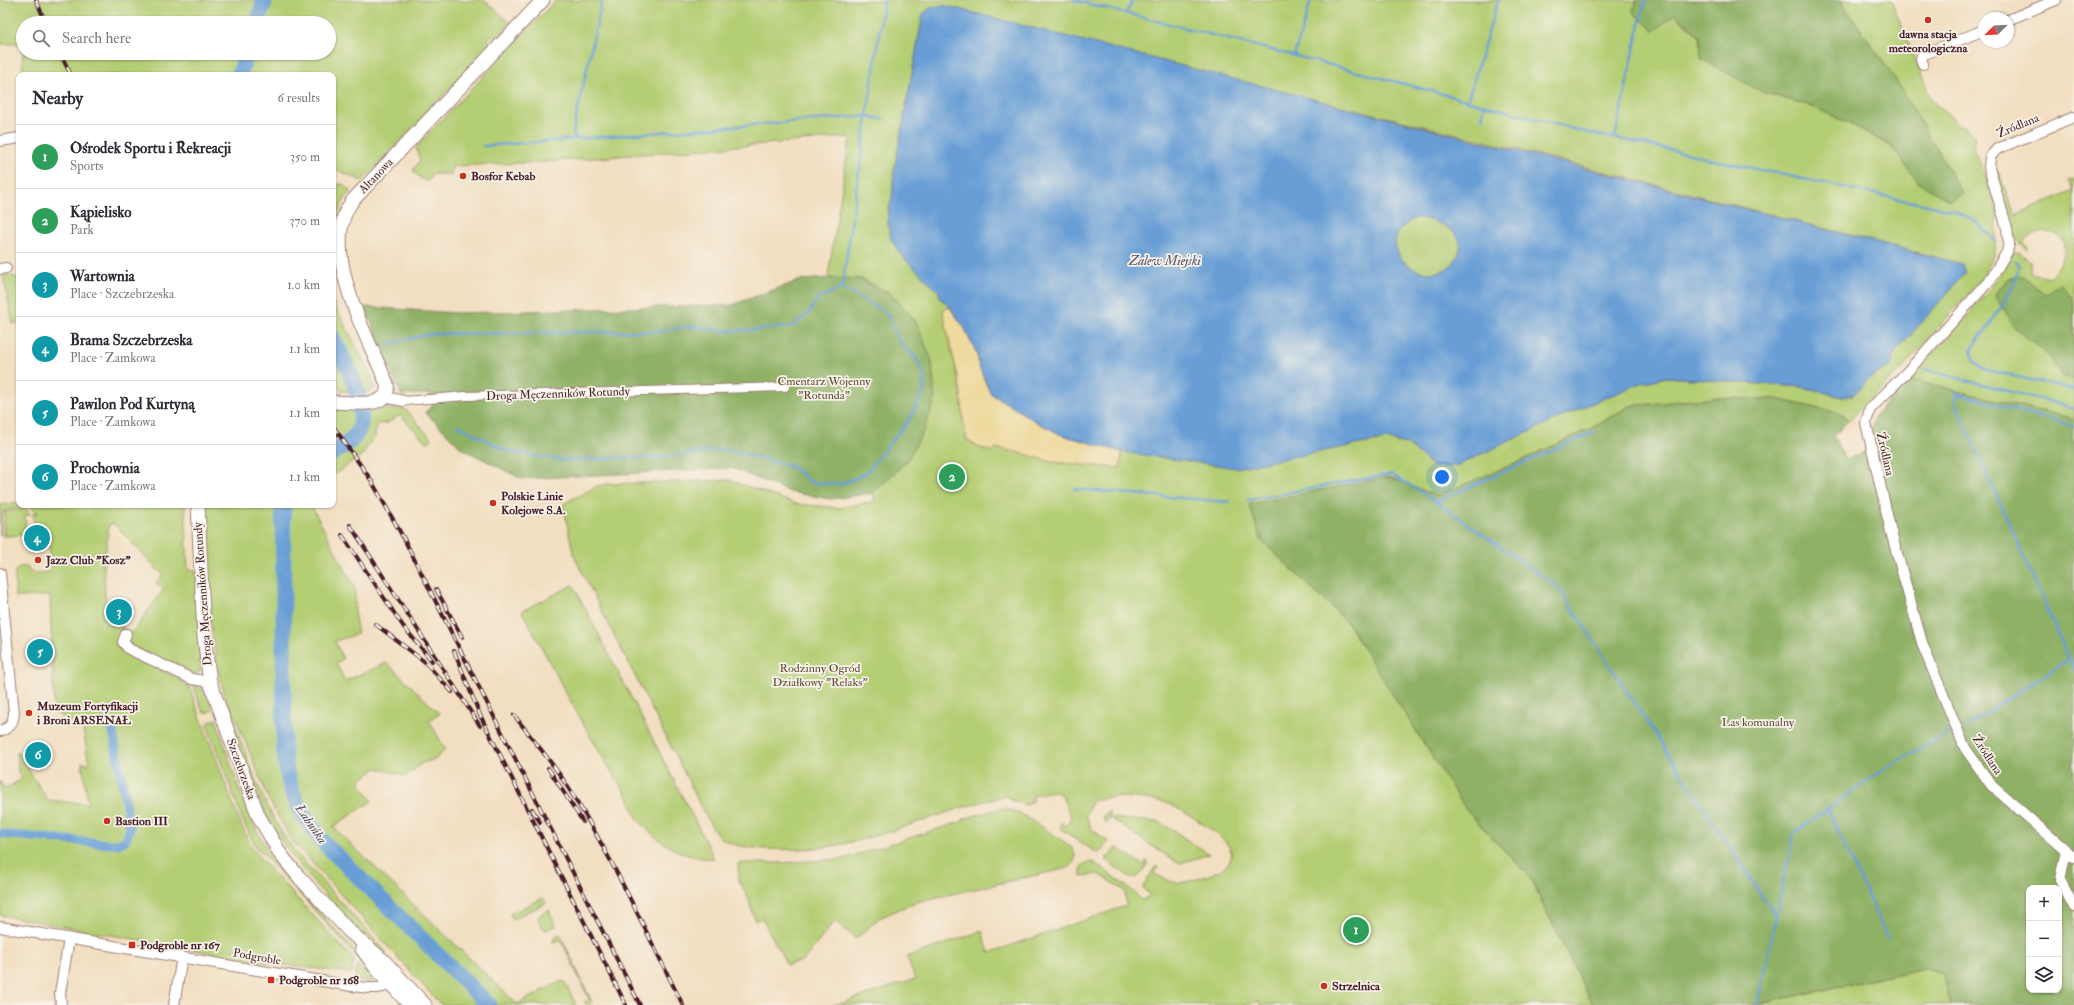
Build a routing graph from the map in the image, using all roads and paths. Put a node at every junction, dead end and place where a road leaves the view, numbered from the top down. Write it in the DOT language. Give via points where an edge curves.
graph roads {
  1 [pos="543,0"];
  2 [pos="2056,0"];
  3 [pos="2014,18"];
  4 [pos="1978,32"];
  5 [pos="1923,64"];
  6 [pos="2074,117"];
  7 [pos="16,138"];
  8 [pos="0,141"];
  9 [pos="785,387"];
  10 [pos="384,397"];
  11 [pos="404,401"];
  12 [pos="336,402"];
  13 [pos="198,508"];
  14 [pos="0,573"];
  15 [pos="126,634"];
  16 [pos="210,682"];
  17 [pos="0,731"];
  18 [pos="2066,850"];
  19 [pos="2074,857"];
  20 [pos="2074,907"];
  21 [pos="0,927"];
  22 [pos="69,938"];
  23 [pos="182,957"];
  24 [pos="395,980"];
  25 [pos="61,1005"];
  26 [pos="174,1005"];
  27 [pos="410,1005"];
  28 [pos="425,1005"];
  1 -- 10 [label="street, Altanowa" via="354,199 345,214 341,249 343,275 387,384 388,391"];
  2 -- 3 [label="street"];
  4 -- 5 [label="street" via="1922,55"];
  6 -- 18 [label="street, Źródlana" via="1997,149 1990,157 1989,168 2009,235 2007,252 1990,280 1870,409 1866,418 1891,532 1923,646 1965,748 1992,786"];
  7 -- 8 [label="street"];
  9 -- 11 [label="street, Droga Męczenników Rotundy" via="466,396"];
  10 -- 11 [label="street, Droga Męczenników Rotundy"];
  10 -- 12 [label="street" via="369,403"];
  13 -- 16 [label="street, Droga Męczenników Rotundy" via="204,637"];
  14 -- 17 [label="street" via="14,713 13,723"];
  15 -- 16 [label="street" via="123,642 129,649 192,679"];
  16 -- 24 [label="street, Szczebrzeska" via="250,797 266,831 292,868 349,931 375,967"];
  18 -- 19 [label="street, Źródlana"];
  18 -- 20 [label="street" via="2060,880"];
  21 -- 22 [label="street, Podgroble"];
  22 -- 23 [label="street, Podgroble"];
  22 -- 25 [label="street" via="60,993"];
  23 -- 24 [label="street, Podgroble" via="374,989 384,988"];
  23 -- 26 [label="street"];
  24 -- 27 [label="street, Szczebrzeska"];
  24 -- 28 [label="street, Szczebrzeska"];
}
